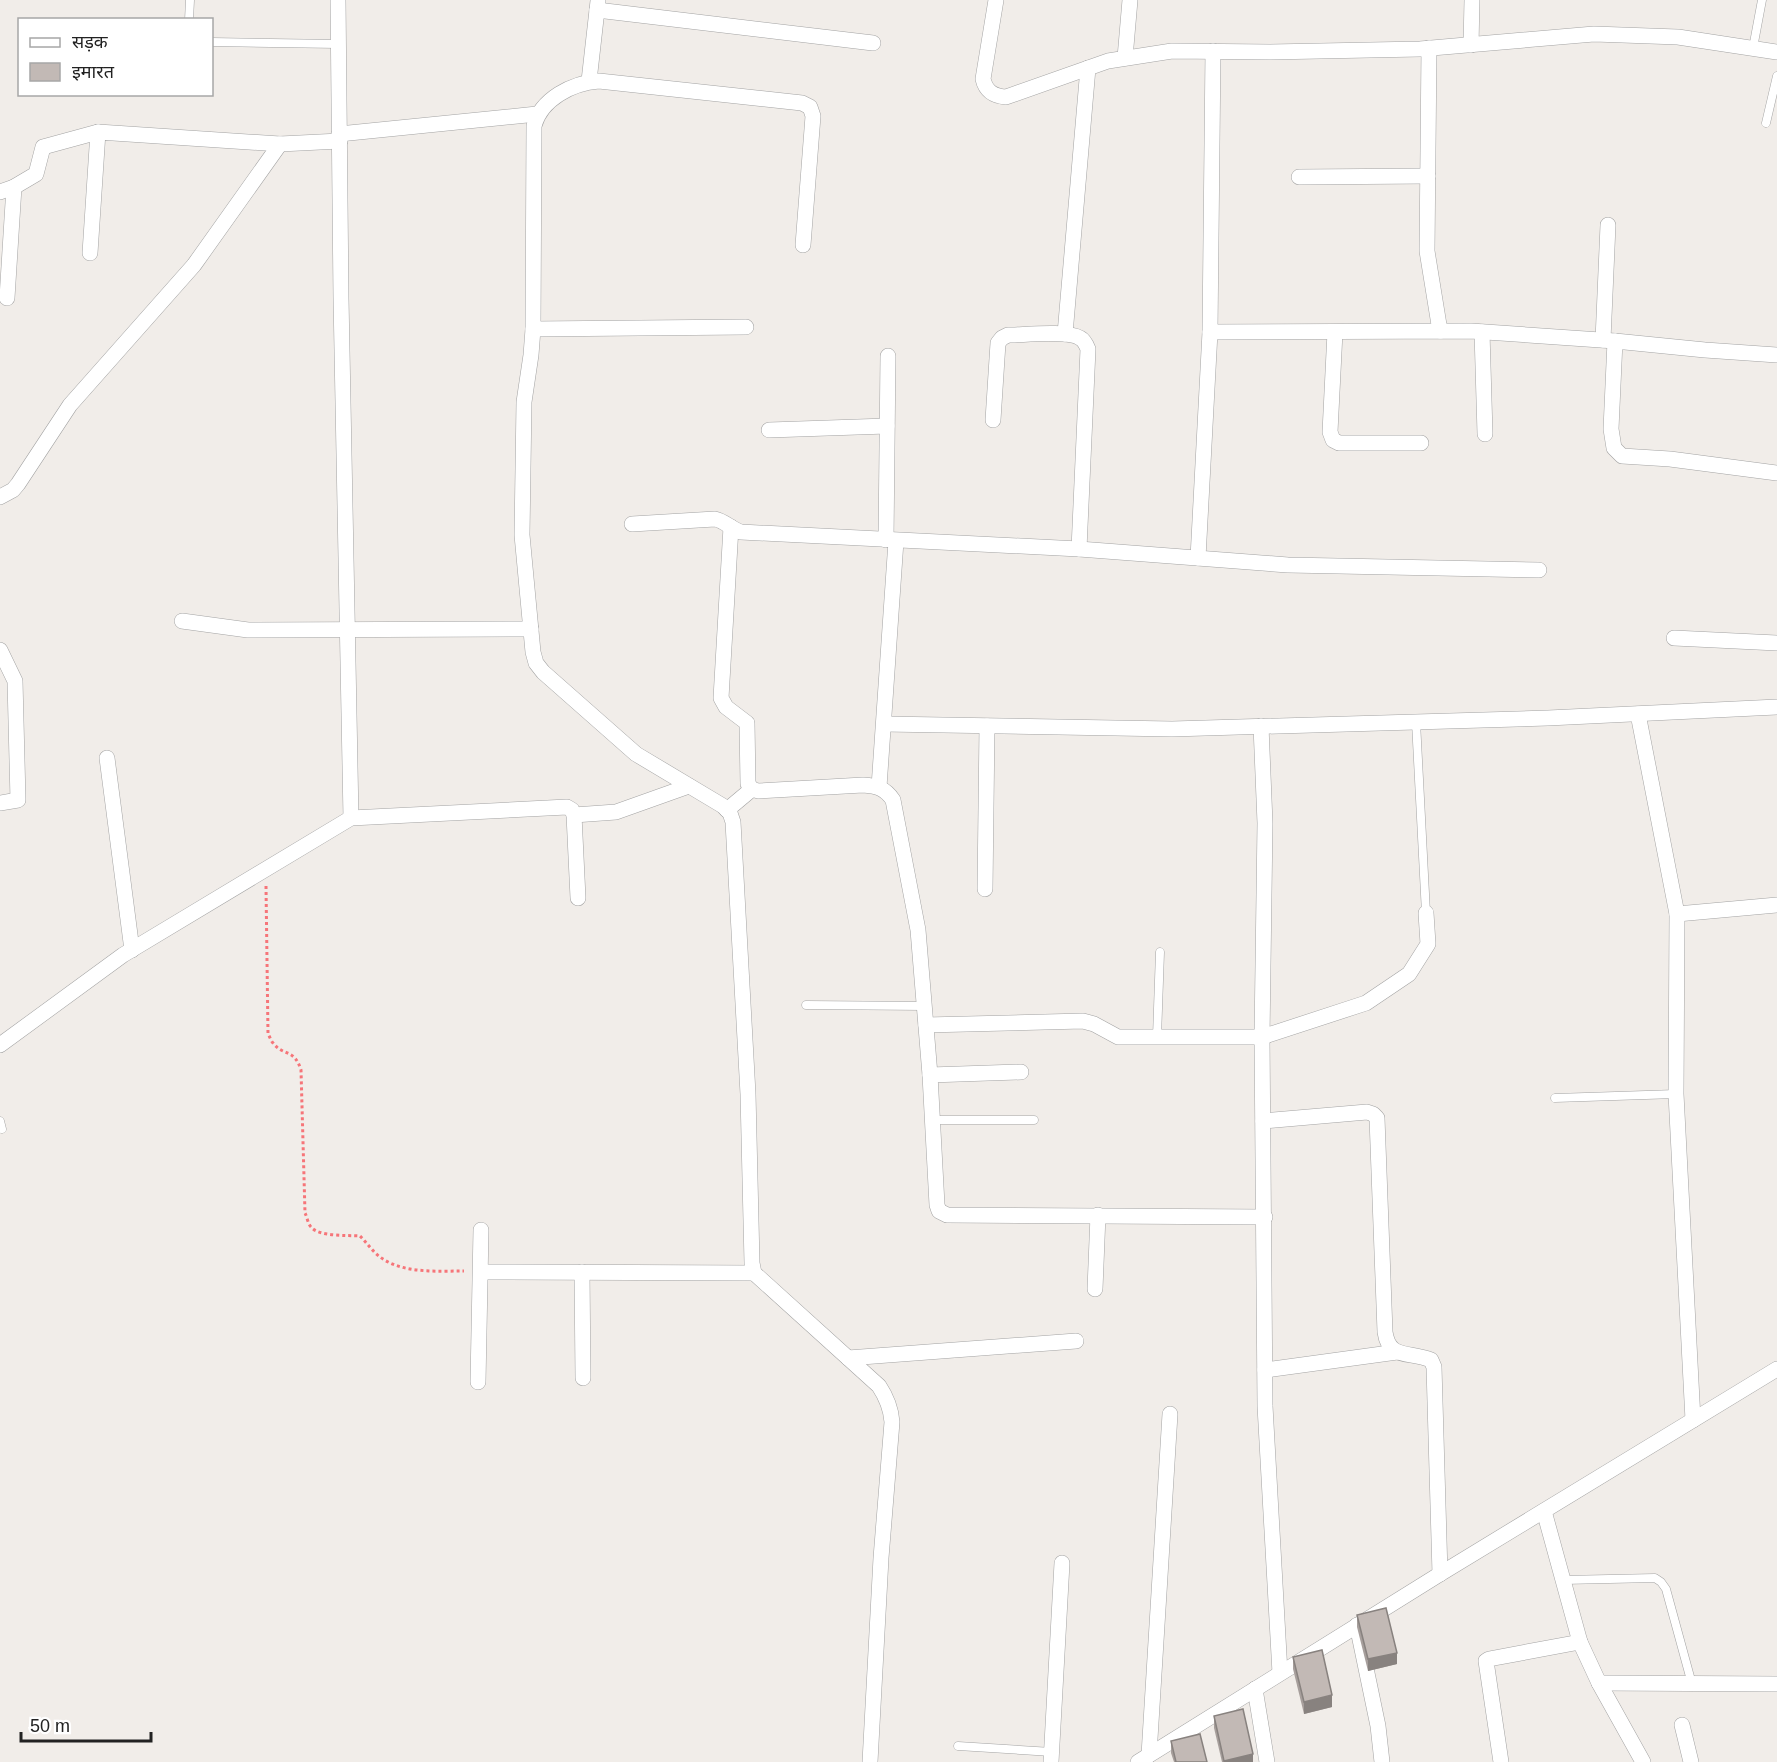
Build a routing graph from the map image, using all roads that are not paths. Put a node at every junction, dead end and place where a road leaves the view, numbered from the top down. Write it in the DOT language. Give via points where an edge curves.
graph roads {
  1 [pos="190,0"];
  2 [pos="338,0"];
  3 [pos="996,0"];
  4 [pos="1130,0"];
  5 [pos="1473,0"];
  6 [pos="1762,0"];
  7 [pos="598,5"];
  8 [pos="189,18"];
  9 [pos="213,42"];
  10 [pos="873,43"];
  11 [pos="338,44"];
  12 [pos="1471,45"];
  13 [pos="1429,48"];
  14 [pos="1753,48"];
  15 [pos="1213,51"];
  16 [pos="1777,52"];
  17 [pos="1125,58"];
  18 [pos="1088,68"];
  19 [pos="1777,76"];
  20 [pos="589,81"];
  21 [pos="537,114"];
  22 [pos="1766,123"];
  23 [pos="98,132"];
  24 [pos="339,137"];
  25 [pos="280,144"];
  26 [pos="1428,176"];
  27 [pos="1299,177"];
  28 [pos="7,189"];
  29 [pos="1608,225"];
  30 [pos="803,245"];
  31 [pos="90,253"];
  32 [pos="7,298"];
  33 [pos="746,327"];
  34 [pos="533,328"];
  35 [pos="1440,331"];
  36 [pos="1210,332"];
  37 [pos="1335,332"];
  38 [pos="1482,332"];
  39 [pos="1065,334"];
  40 [pos="1609,340"];
  41 [pos="1777,355"];
  42 [pos="888,356"];
  43 [pos="993,420"];
  44 [pos="887,426"];
  45 [pos="769,430"];
  46 [pos="1485,434"];
  47 [pos="1420,443"];
  48 [pos="1777,473"];
  49 [pos="0,497"];
  50 [pos="632,524"];
  51 [pos="731,527"];
  52 [pos="891,540"];
  53 [pos="1079,549"];
  54 [pos="1198,558"];
  55 [pos="1539,570"];
  56 [pos="183,621"];
  57 [pos="531,629"];
  58 [pos="348,630"];
  59 [pos="1674,638"];
  60 [pos="1777,643"];
  61 [pos="0,650"];
  62 [pos="1777,707"];
  63 [pos="1638,714"];
  64 [pos="1416,722"];
  65 [pos="884,724"];
  66 [pos="987,726"];
  67 [pos="1261,726"];
  68 [pos="107,758"];
  69 [pos="689,786"];
  70 [pos="879,787"];
  71 [pos="752,789"];
  72 [pos="0,803"];
  73 [pos="727,810"];
  74 [pos="574,815"];
  75 [pos="351,818"];
  76 [pos="985,889"];
  77 [pos="578,898"];
  78 [pos="1777,904"];
  79 [pos="1426,913"];
  80 [pos="1677,914"];
  81 [pos="132,950"];
  82 [pos="1160,952"];
  83 [pos="806,1005"];
  84 [pos="925,1006"];
  85 [pos="926,1025"];
  86 [pos="1157,1037"];
  87 [pos="1262,1037"];
  88 [pos="0,1045"];
  89 [pos="1021,1072"];
  90 [pos="930,1075"];
  91 [pos="1676,1094"];
  92 [pos="1555,1098"];
  93 [pos="0,1120"];
  94 [pos="933,1120"];
  95 [pos="1034,1120"];
  96 [pos="1263,1121"];
  97 [pos="2,1129"];
  98 [pos="1098,1215"];
  99 [pos="1264,1217"];
  100 [pos="481,1230"];
  101 [pos="481,1272"];
  102 [pos="582,1272"];
  103 [pos="754,1273"];
  104 [pos="1095,1289"];
  105 [pos="1076,1341"];
  106 [pos="1397,1352"];
  107 [pos="848,1358"];
  108 [pos="1777,1369"];
  109 [pos="1265,1370"];
  110 [pos="583,1378"];
  111 [pos="478,1382"];
  112 [pos="1170,1414"];
  113 [pos="1693,1420"];
  114 [pos="1544,1511"];
  115 [pos="1062,1563"];
  116 [pos="1440,1574"];
  117 [pos="1563,1580"];
  118 [pos="1357,1625"];
  119 [pos="1580,1642"];
  120 [pos="1280,1673"];
  121 [pos="1599,1683"];
  122 [pos="1692,1684"];
  123 [pos="1777,1684"];
  124 [pos="1255,1689"];
  125 [pos="1682,1725"];
  126 [pos="958,1746"];
  127 [pos="1051,1757"];
  128 [pos="1144,1759"];
  129 [pos="870,1762"];
  130 [pos="1268,1762"];
  131 [pos="1382,1762"];
  132 [pos="1501,1762"];
  133 [pos="1642,1762"];
  134 [pos="1691,1762"];
  1 -- 8 [label="lane"];
  2 -- 11 [label="street"];
  3 -- 18 [label="street" via="983,79 989,92 1006,97"];
  4 -- 17 [label="street"];
  5 -- 12 [label="street"];
  6 -- 14 [label="lane"];
  7 -- 10 [label="street"];
  7 -- 20 [label="street"];
  9 -- 11 [label="lane"];
  11 -- 24 [label="street"];
  12 -- 13 [label="street"];
  12 -- 14 [label="street" via="1594,34 1678,37"];
  13 -- 15 [label="street"];
  13 -- 26 [label="street"];
  14 -- 16 [label="street"];
  15 -- 17 [label="street" via="1172,51"];
  15 -- 36 [label="street"];
  17 -- 18 [label="street"];
  18 -- 39 [label="street"];
  19 -- 22 [label="lane"];
  20 -- 21 [label="street" via="554,98"];
  20 -- 30 [label="street" via="810,106 813,116"];
  21 -- 24 [label="street"];
  21 -- 34 [label="street"];
  23 -- 25 [label="street"];
  23 -- 28 [label="street" via="43,147 36,174"];
  23 -- 31 [label="street"];
  24 -- 25 [label="street"];
  24 -- 58 [label="street"];
  25 -- 49 [label="street" via="194,265 70,405 13,490"];
  26 -- 27 [label="street"];
  26 -- 35 [label="street" via="1427,251"];
  28 -- 32 [label="street"];
  29 -- 40 [label="street"];
  33 -- 34 [label="street"];
  34 -- 57 [label="street" via="524,402 522,535"];
  35 -- 37 [label="street"];
  35 -- 38 [label="street"];
  36 -- 37 [label="street"];
  36 -- 54 [label="street"];
  37 -- 47 [label="street" via="1330,432 1333,440"];
  38 -- 40 [label="street"];
  38 -- 46 [label="street"];
  39 -- 43 [label="street" via="1002,338 998,343"];
  39 -- 53 [label="street" via="1080,338 1088,349"];
  40 -- 41 [label="street"];
  40 -- 48 [label="street" via="1611,429 1614,448 1622,456"];
  42 -- 44 [label="street"];
  44 -- 45 [label="street"];
  44 -- 52 [label="street"];
  50 -- 51 [label="street" via="714,519"];
  51 -- 52 [label="street" via="741,532"];
  51 -- 71 [label="street" via="722,698 726,707 747,723 748,784"];
  52 -- 53 [label="street"];
  52 -- 65 [label="street"];
  53 -- 54 [label="street"];
  54 -- 55 [label="street" via="1288,565"];
  56 -- 58 [label="street" via="248,630"];
  57 -- 58 [label="street"];
  57 -- 69 [label="street" via="536,663 543,672 636,754"];
  58 -- 75 [label="street"];
  59 -- 60 [label="street"];
  61 -- 72 [label="street" via="15,681 18,800"];
  62 -- 63 [label="street"];
  63 -- 64 [label="street"];
  63 -- 80 [label="street"];
  64 -- 67 [label="street"];
  64 -- 79 [label="lane"];
  65 -- 66 [label="street"];
  65 -- 70 [label="street"];
  66 -- 67 [label="street"];
  66 -- 76 [label="street"];
  67 -- 87 [label="street" via="1265,823"];
  68 -- 81 [label="street"];
  69 -- 73 [label="street"];
  69 -- 74 [label="street" via="616,812"];
  70 -- 71 [label="street"];
  70 -- 84 [label="street" via="888,793 895,811 918,930"];
  71 -- 73 [label="street"];
  73 -- 103 [label="street" via="733,822"];
  74 -- 75 [label="street" via="567,807"];
  74 -- 77 [label="street"];
  75 -- 81 [label="street"];
  78 -- 80 [label="street"];
  79 -- 87 [label="street" via="1428,944 1409,974 1366,1004"];
  80 -- 91 [label="street"];
  81 -- 88 [label="street"];
  82 -- 86 [label="lane"];
  83 -- 84 [label="lane"];
  84 -- 85 [label="street"];
  85 -- 86 [label="street" via="1083,1021 1118,1037"];
  85 -- 90 [label="street"];
  86 -- 87 [label="street"];
  87 -- 96 [label="street"];
  89 -- 90 [label="street"];
  90 -- 94 [label="street"];
  91 -- 92 [label="lane"];
  91 -- 113 [label="street"];
  93 -- 97 [label="lane"];
  94 -- 95 [label="lane"];
  94 -- 98 [label="street" via="939,1211 946,1215"];
  96 -- 99 [label="street"];
  96 -- 106 [label="street" via="1367,1112 1377,1118 1385,1332 1386,1342"];
  98 -- 99 [label="street"];
  98 -- 104 [label="street"];
  99 -- 109 [label="street"];
  100 -- 101 [label="street"];
  101 -- 102 [label="street"];
  101 -- 111 [label="street"];
  102 -- 103 [label="street"];
  102 -- 110 [label="street"];
  103 -- 107 [label="street"];
  105 -- 107 [label="street"];
  106 -- 109 [label="street"];
  106 -- 116 [label="street" via="1424,1357 1434,1367"];
  107 -- 129 [label="street" via="886,1396 892,1422"];
  108 -- 113 [label="street"];
  109 -- 120 [label="street"];
  112 -- 128 [label="street"];
  113 -- 114 [label="street"];
  114 -- 116 [label="street"];
  114 -- 117 [label="street"];
  115 -- 127 [label="street"];
  116 -- 118 [label="street"];
  117 -- 119 [label="street"];
  117 -- 122 [label="lane" via="1655,1578 1662,1582"];
  118 -- 120 [label="street"];
  118 -- 131 [label="street"];
  119 -- 121 [label="street"];
  119 -- 132 [label="street" via="1486,1661"];
  120 -- 124 [label="street"];
  121 -- 122 [label="street"];
  121 -- 133 [label="street"];
  122 -- 123 [label="street"];
  124 -- 128 [label="street"];
  124 -- 130 [label="street"];
  125 -- 134 [label="street"];
  126 -- 127 [label="lane"];
}
